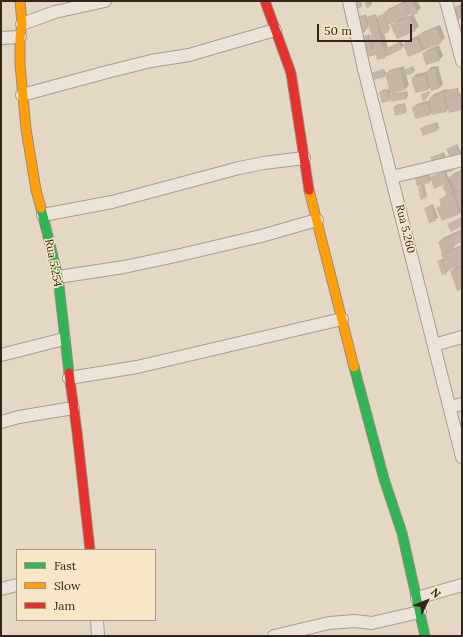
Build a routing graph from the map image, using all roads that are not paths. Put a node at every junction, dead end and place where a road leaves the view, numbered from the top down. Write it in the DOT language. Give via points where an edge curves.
graph roads {
  1 [pos="20,1"];
  2 [pos="105,1"];
  3 [pos="265,1"];
  4 [pos="349,1"];
  5 [pos="446,1"];
  6 [pos="22,24"];
  7 [pos="276,30"];
  8 [pos="20,37"];
  9 [pos="1,38"];
  10 [pos="462,61"];
  11 [pos="22,95"];
  12 [pos="304,158"];
  13 [pos="462,160"];
  14 [pos="392,177"];
  15 [pos="43,216"];
  16 [pos="317,220"];
  17 [pos="58,277"];
  18 [pos="342,319"];
  19 [pos="462,337"];
  20 [pos="64,339"];
  21 [pos="434,345"];
  22 [pos="1,355"];
  23 [pos="69,378"];
  24 [pos="462,404"];
  25 [pos="450,407"];
  26 [pos="73,408"];
  27 [pos="1,422"];
  28 [pos="462,457"];
  29 [pos="90,549"];
  30 [pos="16,585"];
  31 [pos="462,585"];
  32 [pos="1,589"];
  33 [pos="417,598"];
  34 [pos="420,612"];
  35 [pos="97,621"];
  36 [pos="98,636"];
  37 [pos="274,636"];
  38 [pos="425,636"];
  1 -- 6 [label="street, Rua 5.254"];
  2 -- 6 [label="street" via="55,12"];
  3 -- 7 [label="street"];
  4 -- 14 [label="street, Rua 5.260"];
  5 -- 10 [label="street"];
  6 -- 8 [label="street, Rua 5.254"];
  7 -- 11 [label="street" via="189,55 114,70"];
  7 -- 12 [label="street" via="291,74"];
  8 -- 9 [label="street"];
  8 -- 11 [label="street, Rua 5.254"];
  11 -- 15 [label="street, Rua 5.254" via="31,164"];
  12 -- 15 [label="street" via="239,168 112,202"];
  12 -- 16 [label="street"];
  13 -- 14 [label="street"];
  14 -- 21 [label="street, Rua 5.260"];
  15 -- 17 [label="street, Rua 5.254"];
  16 -- 17 [label="street" via="180,255"];
  16 -- 18 [label="street"];
  17 -- 20 [label="street, Rua 5.254"];
  18 -- 23 [label="street" via="137,367"];
  18 -- 33 [label="street" via="384,479 402,533"];
  19 -- 21 [label="street"];
  20 -- 22 [label="street"];
  20 -- 23 [label="street, Rua 5.254"];
  21 -- 25 [label="street, Rua 5.260"];
  23 -- 26 [label="street, Rua 5.254"];
  24 -- 25 [label="street"];
  25 -- 28 [label="street, Rua 5.260"];
  26 -- 27 [label="street"];
  26 -- 29 [label="street, Rua 5.254"];
  30 -- 32 [label="street"];
  31 -- 33 [label="street"];
  33 -- 34 [label="street"];
  34 -- 37 [label="street" via="372,623 328,623"];
  34 -- 38 [label="street"];
  35 -- 36 [label="street"];
}
